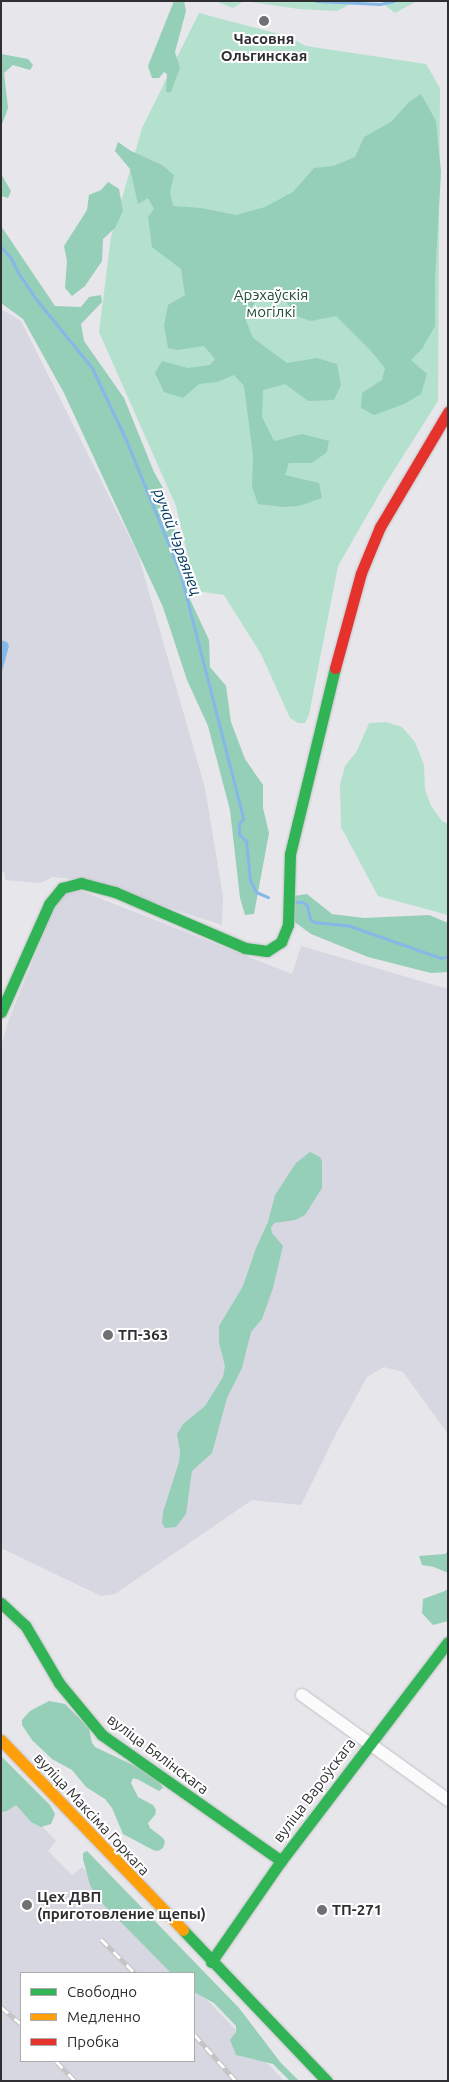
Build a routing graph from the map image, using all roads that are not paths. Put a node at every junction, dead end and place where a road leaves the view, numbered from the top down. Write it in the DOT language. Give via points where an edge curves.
graph roads {
  1 [pos="448,412"];
  2 [pos="1,1012"];
  3 [pos="1,1603"];
  4 [pos="448,1642"];
  5 [pos="302,1695"];
  6 [pos="1,1740"];
  7 [pos="368,1744"];
  8 [pos="448,1800"];
  9 [pos="281,1861"];
  10 [pos="211,1962"];
  11 [pos="327,2081"];
  1 -- 2 [label="street" via="380,527 361,573 290,854 288,924 281,942 267,950 245,948 115,892 81,883 62,888 49,904"];
  3 -- 9 [label="street, вуліца Бялінскага" via="24,1625 59,1683 102,1735"];
  4 -- 7 [label="street, вуліца Вароўскага"];
  5 -- 7 [label="street"];
  6 -- 10 [label="street, вуліца Максіма Горкага"];
  7 -- 8 [label="street"];
  7 -- 9 [label="street, вуліца Вароўскага"];
  9 -- 10 [label="street, вуліца Вароўскага"];
  10 -- 11 [label="street, вуліца Максіма Горкага"];
}
